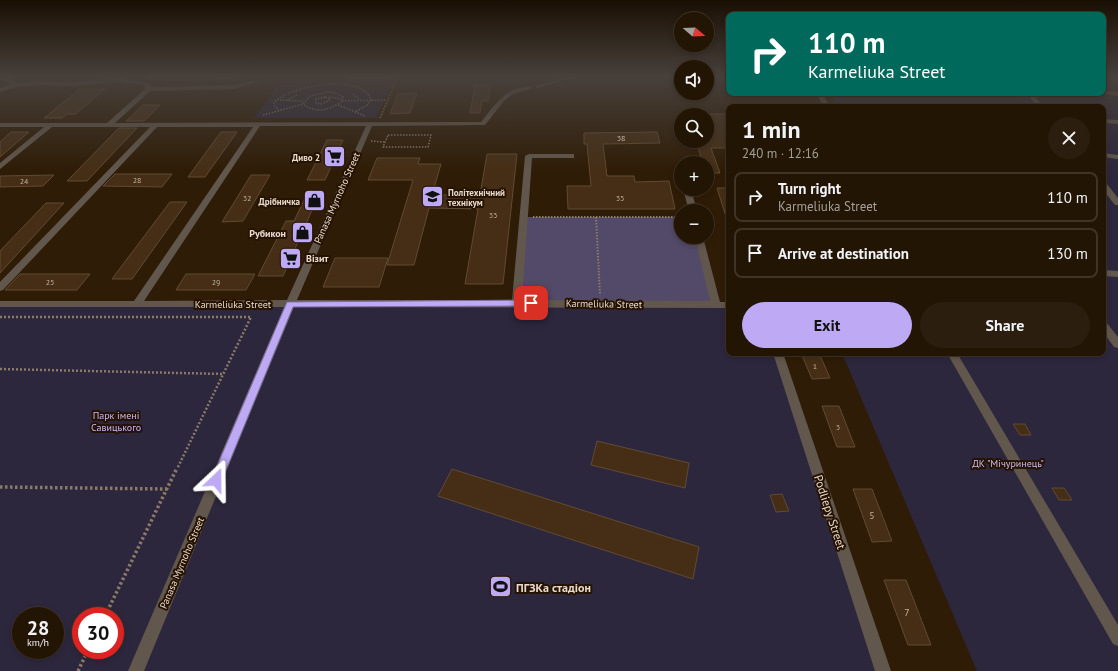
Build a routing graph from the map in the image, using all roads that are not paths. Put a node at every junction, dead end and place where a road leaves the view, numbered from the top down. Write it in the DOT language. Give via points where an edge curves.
graph roads {
  1 [pos="127,108"];
  2 [pos="495,108"];
  3 [pos="259,120"];
  4 [pos="371,121"];
  5 [pos="1106,121"];
  6 [pos="1118,122"];
  7 [pos="0,125"];
  8 [pos="50,125"];
  9 [pos="109,125"];
  10 [pos="155,125"];
  11 [pos="1106,155"];
  12 [pos="571,156"];
  13 [pos="1118,156"];
  14 [pos="0,167"];
  15 [pos="1106,188"];
  16 [pos="1115,195"];
  17 [pos="1118,203"];
  18 [pos="701,244"];
  19 [pos="1106,273"];
  20 [pos="1118,274"];
  21 [pos="0,288"];
  22 [pos="517,303"];
  23 [pos="0,304"];
  24 [pos="137,304"];
  25 [pos="290,304"];
  26 [pos="716,305"];
  27 [pos="726,305"];
  28 [pos="1106,329"];
  29 [pos="1118,344"];
  30 [pos="779,356"];
  31 [pos="954,356"];
  32 [pos="1118,639"];
  33 [pos="136,671"];
  34 [pos="883,671"];
  1 -- 9 [label="street"];
  2 -- 4 [label="street" via="483,124"];
  3 -- 4 [label="street"];
  3 -- 10 [label="street"];
  3 -- 24 [label="street"];
  4 -- 25 [label="street, Panasa Myrnoho Street"];
  5 -- 6 [label="street"];
  7 -- 8 [label="street"];
  8 -- 9 [label="street"];
  8 -- 14 [label="street"];
  9 -- 10 [label="street"];
  10 -- 21 [label="street"];
  11 -- 13 [label="street"];
  12 -- 22 [label="street" via="529,156"];
  15 -- 16 [label="street"];
  16 -- 17 [label="street"];
  18 -- 26 [label="street"];
  19 -- 20 [label="street"];
  22 -- 25 [label="street, Karmeliuka Street"];
  22 -- 26 [label="street, Karmeliuka Street"];
  23 -- 24 [label="street, Karmeliuka Street"];
  24 -- 25 [label="street, Karmeliuka Street"];
  25 -- 33 [label="street, Panasa Myrnoho Street"];
  26 -- 27 [label="street, Karmeliuka Street"];
  28 -- 29 [label="street"];
  30 -- 34 [label="street, Podliepy Street"];
  31 -- 32 [label="street"];
}
